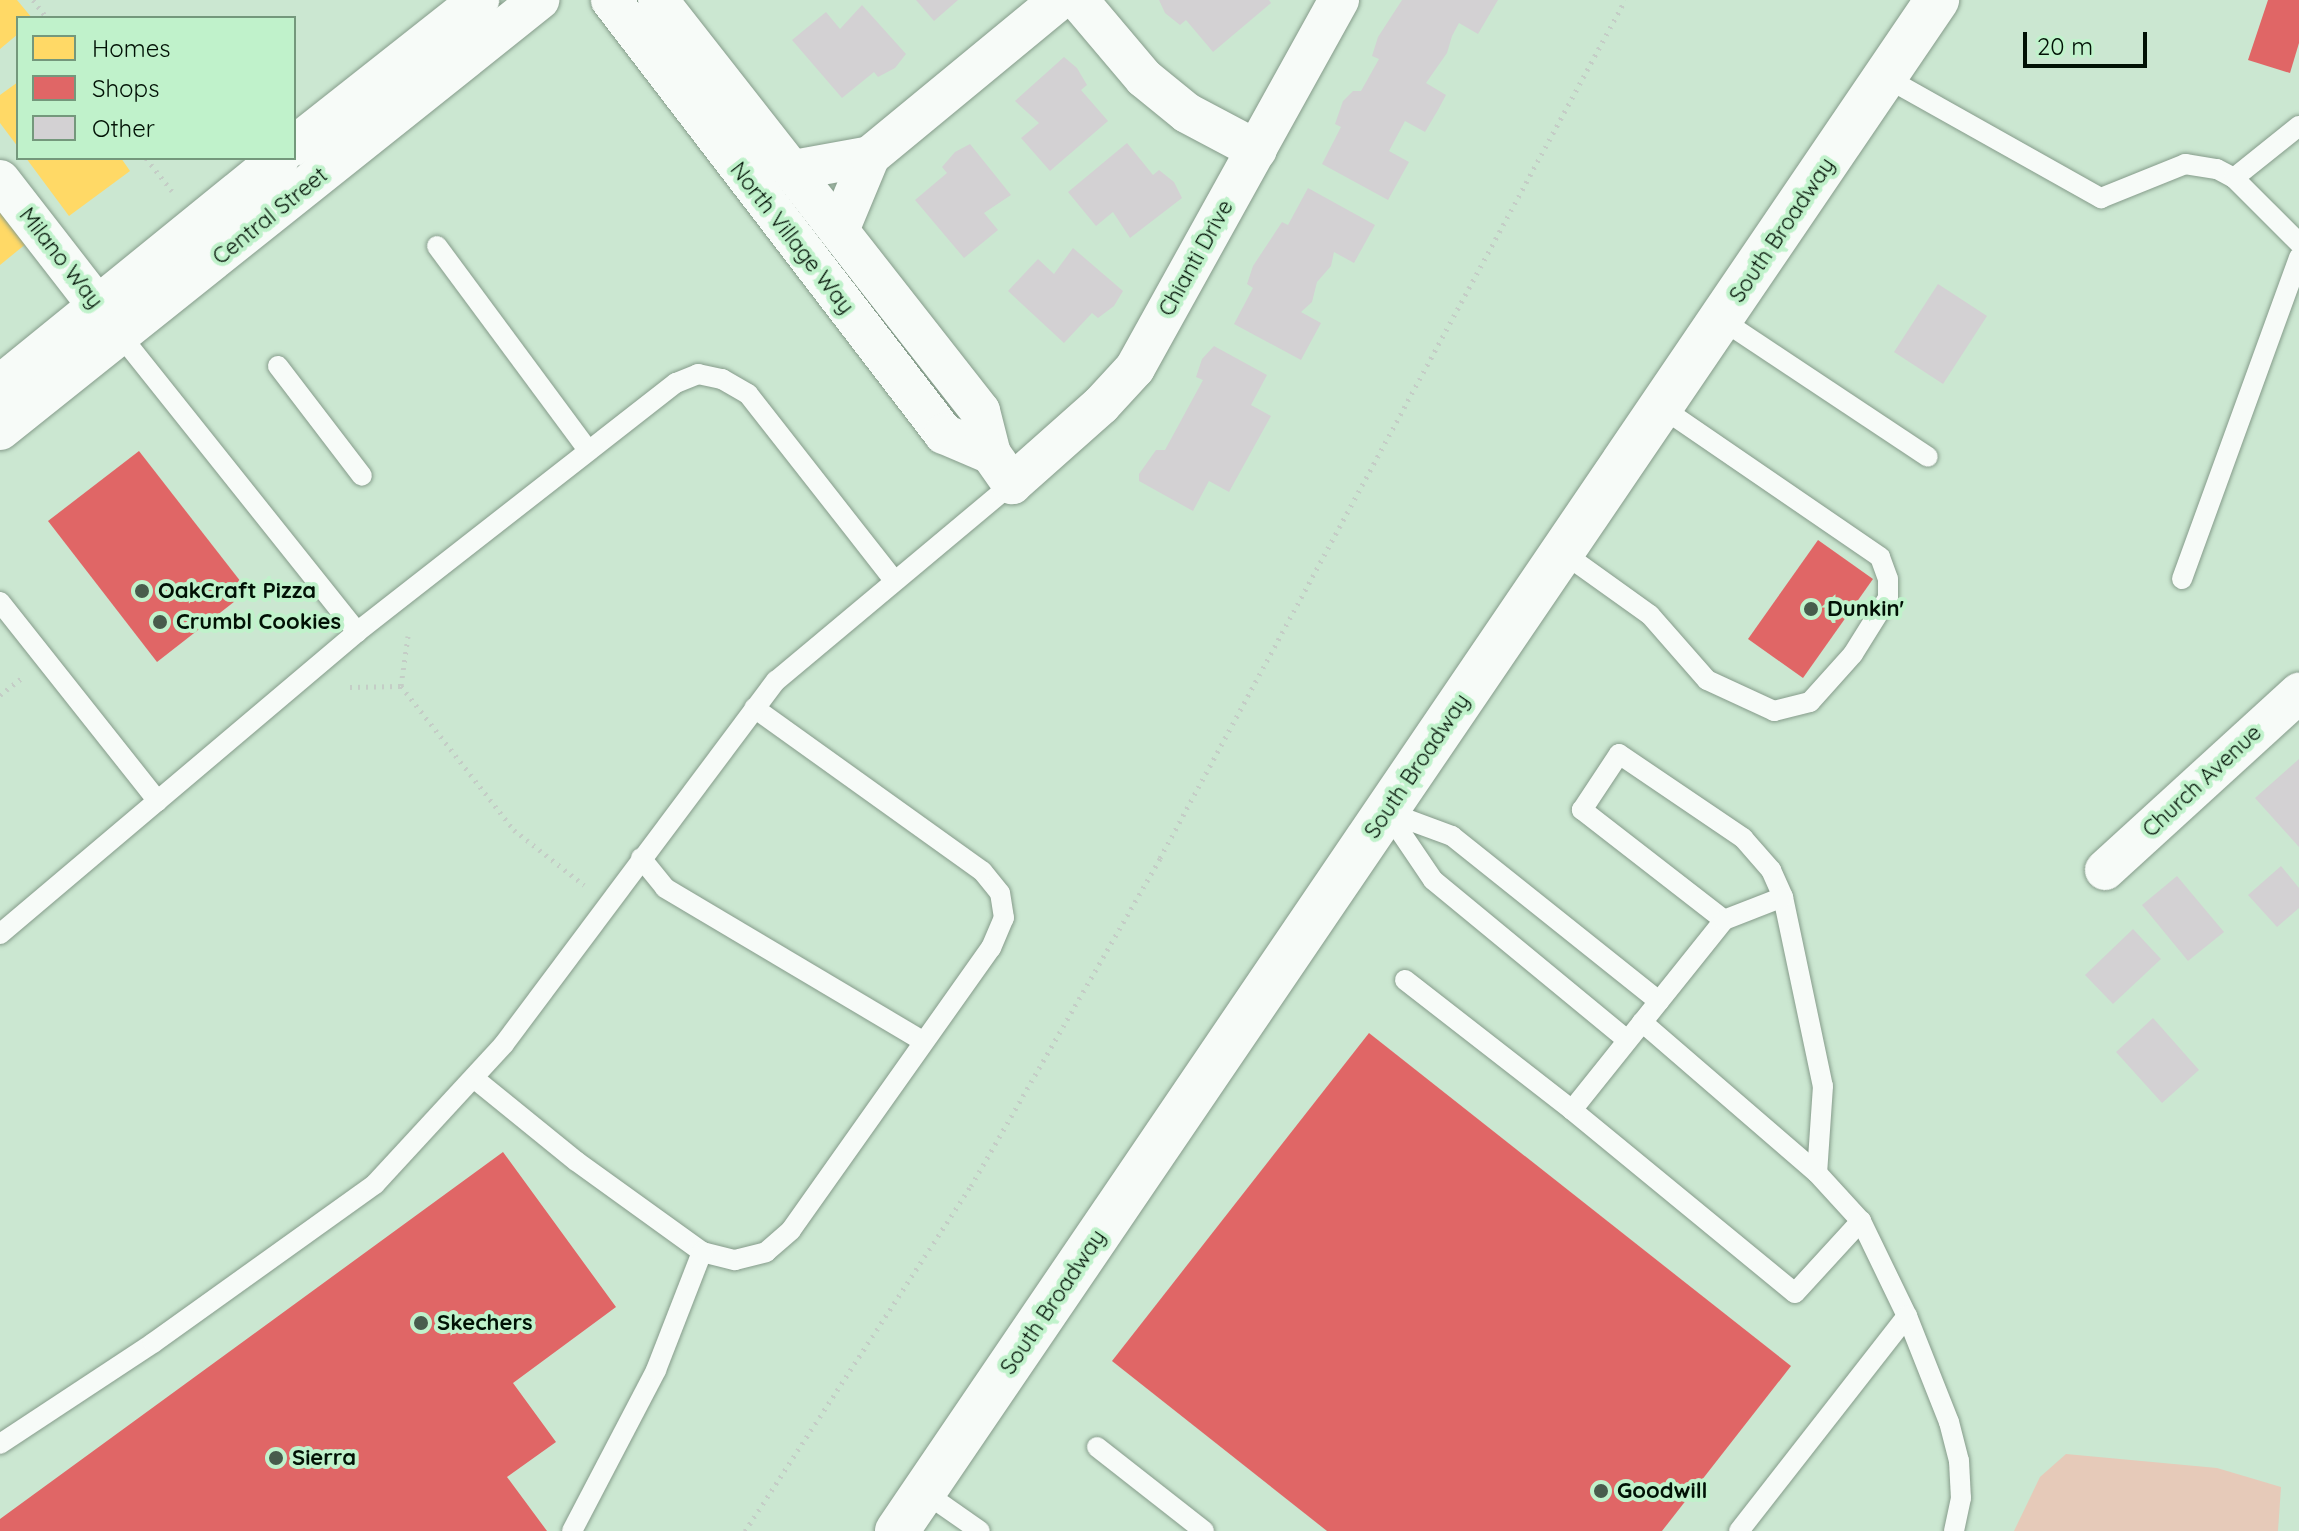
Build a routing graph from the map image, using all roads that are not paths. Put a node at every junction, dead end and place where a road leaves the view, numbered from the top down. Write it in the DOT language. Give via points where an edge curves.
graph roads {
  1 [pos="479,0"];
  2 [pos="539,0"];
  3 [pos="611,0"];
  4 [pos="658,0"];
  5 [pos="1059,0"];
  6 [pos="1078,0"];
  7 [pos="1339,0"];
  8 [pos="1937,0"];
  9 [pos="1885,77"];
  10 [pos="2299,126"];
  11 [pos="296,144"];
  12 [pos="1257,150"];
  13 [pos="870,156"];
  14 [pos="277,160"];
  15 [pos="794,170"];
  16 [pos="2234,178"];
  17 [pos="0,180"];
  18 [pos="840,228"];
  19 [pos="2299,243"];
  20 [pos="437,246"];
  21 [pos="2299,258"];
  22 [pos="1722,320"];
  23 [pos="110,321"];
  24 [pos="278,366"];
  25 [pos="0,385"];
  26 [pos="1661,407"];
  27 [pos="0,430"];
  28 [pos="587,449"];
  29 [pos="1928,457"];
  30 [pos="1001,469"];
  31 [pos="362,476"];
  32 [pos="1562,552"];
  33 [pos="2182,579"];
  34 [pos="894,580"];
  35 [pos="0,602"];
  36 [pos="357,632"];
  37 [pos="2299,693"];
  38 [pos="754,708"];
  39 [pos="158,801"];
  40 [pos="1387,812"];
  41 [pos="641,858"];
  42 [pos="2105,870"];
  43 [pos="1783,897"];
  44 [pos="1724,920"];
  45 [pos="0,934"];
  46 [pos="1405,980"];
  47 [pos="1659,1001"];
  48 [pos="1642,1022"];
  49 [pos="921,1040"];
  50 [pos="1627,1040"];
  51 [pos="475,1079"];
  52 [pos="1572,1110"];
  53 [pos="1817,1173"];
  54 [pos="1861,1221"];
  55 [pos="702,1252"];
  56 [pos="1907,1316"];
  57 [pos="0,1444"];
  58 [pos="1097,1447"];
  59 [pos="924,1492"];
  60 [pos="572,1531"];
  61 [pos="897,1531"];
  62 [pos="980,1531"];
  63 [pos="1204,1531"];
  64 [pos="1739,1531"];
  65 [pos="1954,1531"];
  1 -- 11 [label="street, Central Street"];
  2 -- 23 [label="street, Central Street"];
  3 -- 30 [label="street, North Village Way" via="944,434"];
  4 -- 15 [label="street, North Village Way"];
  5 -- 13 [label="street"];
  6 -- 12 [label="street" via="1144,78 1187,113"];
  7 -- 12 [label="street, Chianti Drive"];
  8 -- 9 [label="main road, South Broadway"];
  9 -- 16 [label="lane" via="2101,198 2185,164 2201,163"];
  9 -- 22 [label="main road, South Broadway"];
  10 -- 16 [label="lane"];
  12 -- 30 [label="street, Chianti Drive" via="1135,368 1101,405"];
  13 -- 15 [label="street"];
  13 -- 18 [label="street"];
  14 -- 23 [label="street, Central Street"];
  15 -- 18 [label="street, North Village Way"];
  16 -- 19 [label="lane"];
  17 -- 23 [label="street, Milano Way"];
  18 -- 30 [label="street, North Village Way" via="980,411"];
  20 -- 28 [label="lane"];
  21 -- 33 [label="lane"];
  22 -- 26 [label="main road, South Broadway"];
  22 -- 29 [label="lane"];
  23 -- 25 [label="street, Central Street"];
  23 -- 27 [label="street, Central Street"];
  23 -- 36 [label="lane"];
  24 -- 31 [label="lane"];
  26 -- 32 [label="main road, South Broadway"];
  26 -- 32 [label="lane" via="1880,557 1888,598 1853,654 1810,702 1774,711 1707,680 1650,615"];
  28 -- 34 [label="lane" via="676,383 698,374 722,379 748,394"];
  28 -- 36 [label="lane"];
  30 -- 34 [label="lane"];
  32 -- 40 [label="main road, South Broadway"];
  34 -- 38 [label="lane" via="801,658"];
  35 -- 39 [label="lane"];
  36 -- 39 [label="lane"];
  37 -- 42 [label="street, Church Avenue"];
  38 -- 41 [label="lane"];
  38 -- 49 [label="lane" via="982,871 1000,893 1004,918 991,948"];
  39 -- 45 [label="lane"];
  40 -- 47 [label="lane" via="1452,836"];
  40 -- 50 [label="lane" via="1433,880"];
  40 -- 59 [label="main road, South Broadway"];
  41 -- 49 [label="lane" via="665,888"];
  41 -- 51 [label="lane"];
  43 -- 44 [label="lane"];
  43 -- 44 [label="lane" via="1771,870 1743,838 1619,754 1582,810"];
  43 -- 53 [label="lane" via="1823,1086"];
  44 -- 47 [label="lane"];
  46 -- 52 [label="lane"];
  47 -- 48 [label="lane"];
  48 -- 50 [label="lane"];
  48 -- 53 [label="lane"];
  49 -- 55 [label="lane" via="791,1230 766,1252 735,1260"];
  50 -- 52 [label="lane"];
  51 -- 55 [label="lane"];
  51 -- 57 [label="lane" via="375,1184 153,1343"];
  52 -- 54 [label="lane" via="1795,1293"];
  53 -- 54 [label="lane"];
  54 -- 56 [label="lane"];
  55 -- 60 [label="lane" via="656,1370"];
  56 -- 64 [label="lane"];
  56 -- 65 [label="lane" via="1959,1461 1961,1498"];
  58 -- 63 [label="lane"];
  59 -- 61 [label="main road, South Broadway"];
  59 -- 62 [label="lane"];
}
